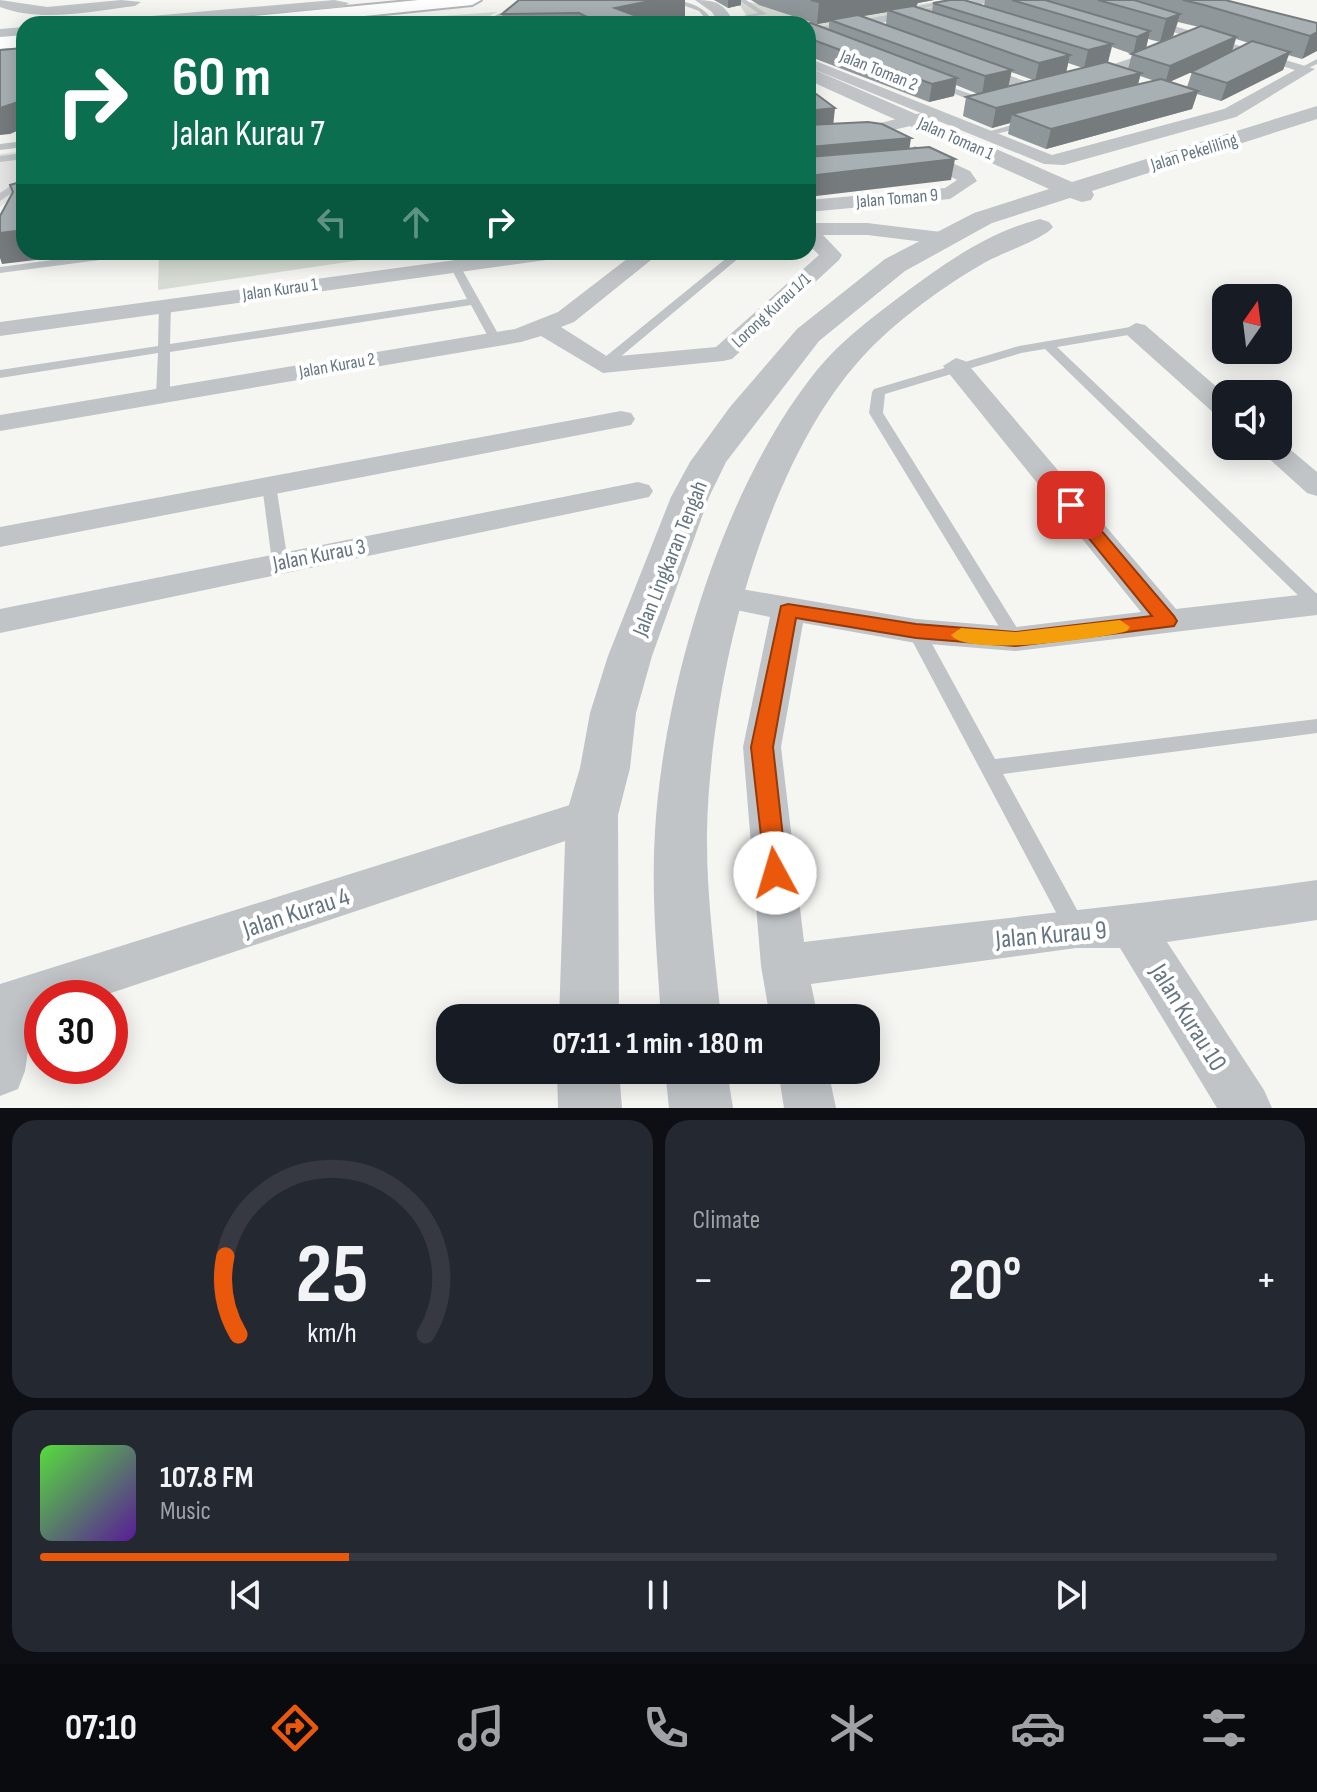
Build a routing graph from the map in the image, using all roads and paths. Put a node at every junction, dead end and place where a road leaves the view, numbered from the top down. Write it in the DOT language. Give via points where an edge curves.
graph roads {
  1 [pos="472,0"];
  2 [pos="505,0"];
  3 [pos="672,0"];
  4 [pos="729,0"];
  5 [pos="996,0"];
  6 [pos="1076,0"];
  7 [pos="146,1"];
  8 [pos="340,1"];
  9 [pos="0,3"];
  10 [pos="958,3"];
  11 [pos="704,7"];
  12 [pos="525,10"];
  13 [pos="744,14"];
  14 [pos="187,16"];
  15 [pos="312,16"];
  16 [pos="385,16"];
  17 [pos="498,16"];
  18 [pos="725,16"];
  19 [pos="986,16"];
  20 [pos="860,25"];
  21 [pos="1231,29"];
  22 [pos="816,32"];
  23 [pos="0,33"];
  24 [pos="889,35"];
  25 [pos="1191,35"];
  26 [pos="816,36"];
  27 [pos="823,39"];
  28 [pos="0,43"];
  29 [pos="15,46"];
  30 [pos="1105,53"];
  31 [pos="946,57"];
  32 [pos="1134,62"];
  33 [pos="1312,64"];
  34 [pos="1091,72"];
  35 [pos="816,73"];
  36 [pos="816,73"];
  37 [pos="925,79"];
  38 [pos="1132,81"];
  39 [pos="1047,85"];
  40 [pos="996,99"];
  41 [pos="1202,104"];
  42 [pos="1317,112"];
  43 [pos="1234,114"];
  44 [pos="1043,119"];
  45 [pos="916,120"];
  46 [pos="1266,129"];
  47 [pos="872,130"];
  48 [pos="1304,132"];
  49 [pos="984,134"];
  50 [pos="816,137"];
  51 [pos="938,161"];
  52 [pos="909,164"];
  53 [pos="1077,201"];
  54 [pos="816,205"];
  55 [pos="816,231"];
  56 [pos="941,238"];
  57 [pos="816,239"];
  58 [pos="77,260"];
  59 [pos="490,260"];
  60 [pos="640,260"];
  61 [pos="731,260"];
  62 [pos="454,264"];
  63 [pos="0,270"];
  64 [pos="474,301"];
  65 [pos="165,305"];
  66 [pos="544,327"];
  67 [pos="0,329"];
  68 [pos="1136,330"];
  69 [pos="495,339"];
  70 [pos="1048,345"];
  71 [pos="164,348"];
  72 [pos="603,365"];
  73 [pos="956,366"];
  74 [pos="0,374"];
  75 [pos="163,395"];
  76 [pos="1212,397"];
  77 [pos="621,419"];
  78 [pos="0,423"];
  79 [pos="1285,460"];
  80 [pos="269,485"];
  81 [pos="1317,487"];
  82 [pos="638,491"];
  83 [pos="0,537"];
  84 [pos="280,562"];
  85 [pos="724,597"];
  86 [pos="1317,604"];
  87 [pos="788,610"];
  88 [pos="0,621"];
  89 [pos="1167,621"];
  90 [pos="916,631"];
  91 [pos="1015,639"];
  92 [pos="1317,726"];
  93 [pos="989,768"];
  94 [pos="592,815"];
  95 [pos="1317,900"];
  96 [pos="1132,927"];
  97 [pos="1076,928"];
  98 [pos="784,966"];
  99 [pos="589,1004"];
  100 [pos="690,1004"];
  101 [pos="791,1004"];
  102 [pos="6,1007"];
  103 [pos="0,1071"];
  104 [pos="589,1084"];
  105 [pos="698,1084"];
  106 [pos="806,1084"];
  107 [pos="590,1108"];
  108 [pos="701,1108"];
  109 [pos="810,1108"];
  110 [pos="1246,1108"];
  1 -- 15 [label="highway"];
  2 -- 16 [label="highway"];
  3 -- 11 [label="lane"];
  4 -- 13 [label="street"];
  5 -- 10 [label="street"];
  6 -- 25 [label="street"];
  7 -- 9 [label="street" via="59,9"];
  8 -- 14 [label="street"];
  10 -- 19 [label="street"];
  10 -- 20 [label="street" via="916,17"];
  11 -- 18 [label="street"];
  12 -- 17 [label="lane"];
  20 -- 22 [label="street"];
  20 -- 24 [label="street"];
  21 -- 25 [label="street"];
  23 -- 29 [label="street"];
  25 -- 32 [label="street" via="1154,45"];
  25 -- 33 [label="street" via="1243,55"];
  26 -- 27 [label="lane"];
  28 -- 29 [label="highway"];
  30 -- 32 [label="street"];
  31 -- 39 [label="street"];
  32 -- 34 [label="street"];
  33 -- 43 [label="street"];
  34 -- 38 [label="street"];
  34 -- 39 [label="street"];
  35 -- 45 [label="street, Jalan Toman 1"];
  36 -- 45 [label="street, Jalan Toman 2"];
  37 -- 40 [label="lane"];
  39 -- 40 [label="street"];
  40 -- 45 [label="street"];
  41 -- 43 [label="street"];
  42 -- 48 [label="street, Jalan Pekeliling"];
  43 -- 46 [label="street"];
  43 -- 48 [label="street"];
  43 -- 49 [label="street, Jalan Toman 2" via="1064,160 1038,157"];
  44 -- 49 [label="lane"];
  45 -- 47 [label="street"];
  45 -- 49 [label="street, Jalan Toman 2"];
  45 -- 53 [label="street, Jalan Toman 1"];
  46 -- 48 [label="street, Jalan Pekeliling"];
  46 -- 53 [label="street, Jalan Pekeliling"];
  47 -- 50 [label="street"];
  47 -- 51 [label="street, Jalan Toman 9"];
  51 -- 52 [label="lane"];
  51 -- 54 [label="street, Jalan Toman 9" via="963,175 968,181 963,188"];
  53 -- 56 [label="street, Jalan Lingkaran Tengah" via="983,218"];
  53 -- 85 [label="street" via="993,244 934,283 858,345 814,400 769,472"];
  55 -- 56 [label="street" via="867,229"];
  56 -- 94 [label="street, Jalan Lingkaran Tengah" via="895,265 808,335 708,462 630,656"];
  57 -- 72 [label="street, Lorong Kurau 1/1" via="831,255 723,354"];
  58 -- 63 [label="lane"];
  59 -- 62 [label="street, Jalan Kurau 1"];
  60 -- 66 [label="street, Jalan Kurau 2" via="566,317"];
  61 -- 72 [label="lane"];
  62 -- 64 [label="lane"];
  62 -- 65 [label="street, Jalan Kurau 1"];
  64 -- 69 [label="lane"];
  64 -- 71 [label="lane"];
  65 -- 67 [label="street, Jalan Kurau 1"];
  65 -- 71 [label="lane"];
  66 -- 69 [label="street, Jalan Kurau 2"];
  66 -- 72 [label="street"];
  68 -- 70 [label="lane"];
  68 -- 76 [label="street"];
  69 -- 75 [label="street, Jalan Kurau 2"];
  70 -- 73 [label="lane"];
  70 -- 86 [label="lane"];
  71 -- 74 [label="lane"];
  71 -- 75 [label="lane"];
  73 -- 89 [label="street"];
  73 -- 91 [label="lane" via="879,392 876,413"];
  75 -- 78 [label="street, Jalan Kurau 2"];
  77 -- 80 [label="street"];
  79 -- 81 [label="street"];
  80 -- 83 [label="street"];
  80 -- 84 [label="lane"];
  82 -- 84 [label="street, Jalan Kurau 3"];
  84 -- 88 [label="street, Jalan Kurau 3"];
  85 -- 87 [label="street"];
  85 -- 100 [label="street" via="685,767 680,833"];
  86 -- 89 [label="street"];
  87 -- 90 [label="street"];
  87 -- 98 [label="street" via="762,747"];
  89 -- 91 [label="street"];
  90 -- 91 [label="street"];
  90 -- 93 [label="lane"];
  92 -- 93 [label="lane"];
  93 -- 97 [label="lane"];
  94 -- 99 [label="street, Jalan Lingkaran Tengah"];
  94 -- 102 [label="street, Jalan Kurau 4"];
  95 -- 96 [label="street, Jalan Kurau 9"];
  96 -- 97 [label="street, Jalan Kurau 9"];
  96 -- 110 [label="street, Jalan Kurau 10"];
  97 -- 98 [label="street, Jalan Kurau 9"];
  98 -- 101 [label="street"];
  102 -- 103 [label="street"];
  104 -- 107 [label="street"];
  105 -- 108 [label="street"];
  106 -- 109 [label="street"];
}
